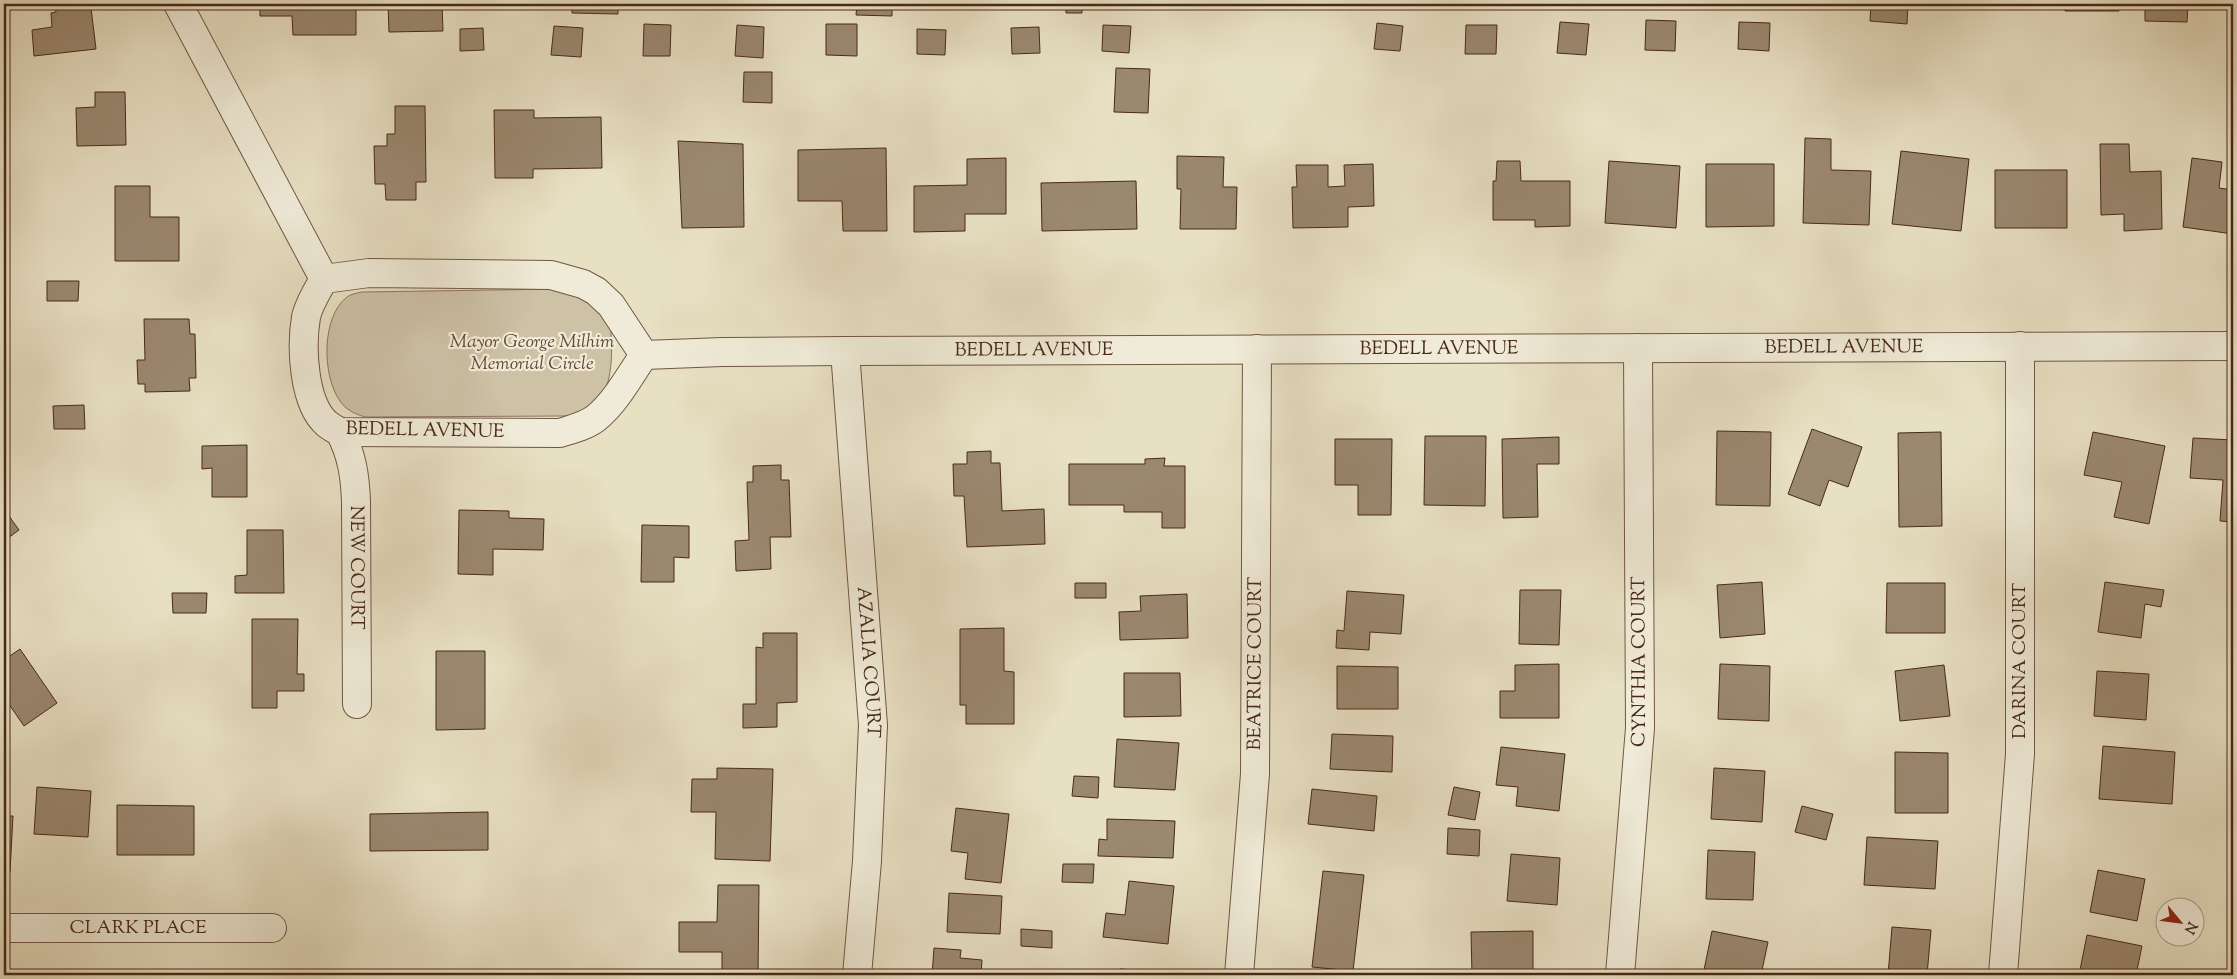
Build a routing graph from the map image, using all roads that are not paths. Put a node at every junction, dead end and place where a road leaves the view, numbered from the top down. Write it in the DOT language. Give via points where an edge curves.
graph roads {
  1 [pos="178,4"];
  2 [pos="324,279"];
  3 [pos="2020,346"];
  4 [pos="2233,346"];
  5 [pos="1638,348"];
  6 [pos="1257,350"];
  7 [pos="845,351"];
  8 [pos="644,355"];
  9 [pos="340,432"];
  10 [pos="357,704"];
  11 [pos="4,928"];
  12 [pos="272,928"];
  13 [pos="857,975"];
  14 [pos="1239,975"];
  15 [pos="1620,975"];
  16 [pos="2003,975"];
  1 -- 2 [label="street"];
  2 -- 8 [label="street" via="369,273 551,275 596,291 611,306"];
  2 -- 9 [label="street, BEDELL AVENUE" via="306,316 306,382 327,424"];
  3 -- 4 [label="street, BEDELL AVENUE"];
  3 -- 5 [label="street, BEDELL AVENUE"];
  3 -- 16 [label="street, DARINA COURT" via="2020,754"];
  5 -- 6 [label="street, BEDELL AVENUE"];
  5 -- 15 [label="street, CYNTHIA COURT" via="1640,728"];
  6 -- 7 [label="street, BEDELL AVENUE"];
  6 -- 14 [label="street, BEATRICE COURT" via="1255,774"];
  7 -- 8 [label="street, BEDELL AVENUE"];
  7 -- 13 [label="street, AZALIA COURT" via="873,725 867,861"];
  8 -- 9 [label="street, BEDELL AVENUE" via="596,418 560,433"];
  9 -- 10 [label="street, NEW COURT" via="351,456 356,501"];
  11 -- 12 [label="street, CLARK PLACE"];
}
